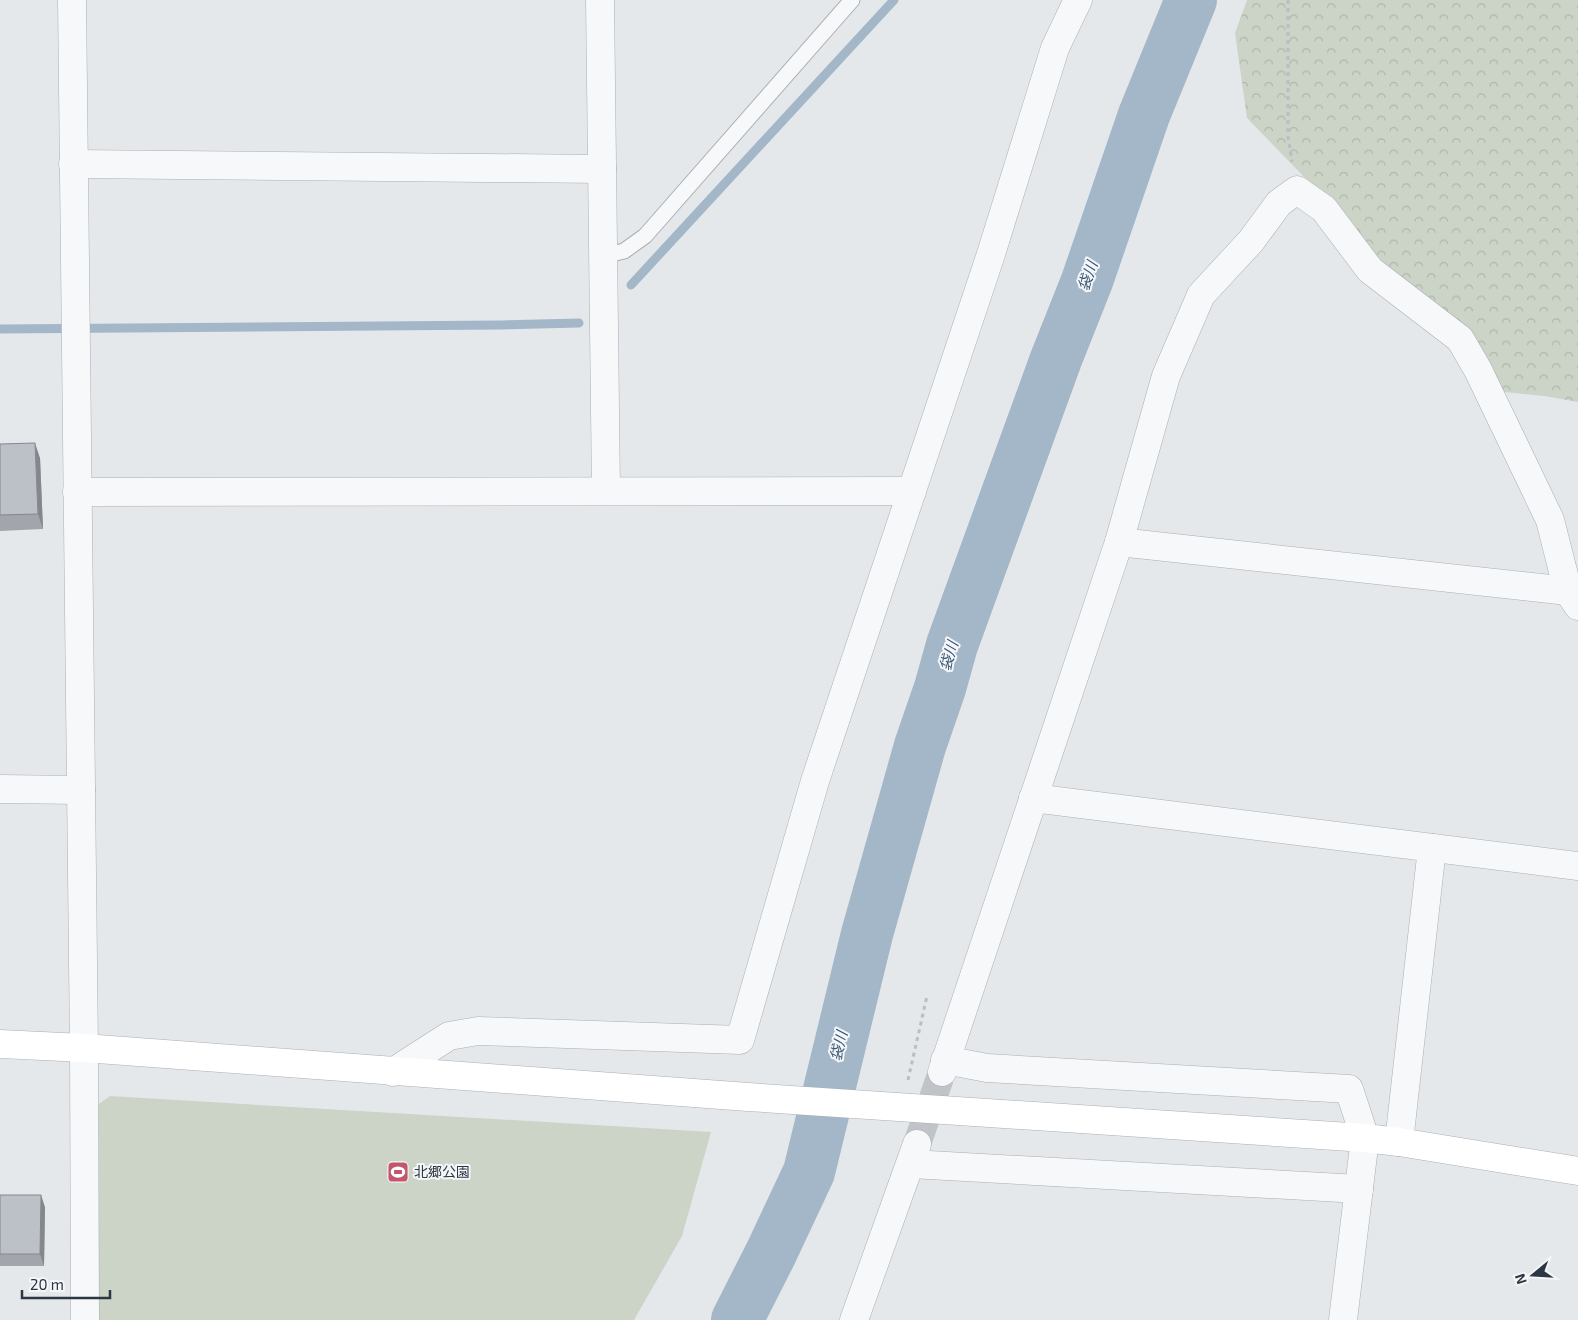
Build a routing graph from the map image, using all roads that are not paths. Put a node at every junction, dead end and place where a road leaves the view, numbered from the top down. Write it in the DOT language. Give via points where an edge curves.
graph roads {
  1 [pos="72,0"];
  2 [pos="600,0"];
  3 [pos="852,0"];
  4 [pos="1078,0"];
  5 [pos="73,164"];
  6 [pos="602,170"];
  7 [pos="603,256"];
  8 [pos="77,492"];
  9 [pos="606,492"];
  10 [pos="912,492"];
  11 [pos="1119,542"];
  12 [pos="1573,599"];
  13 [pos="0,789"];
  14 [pos="81,790"];
  15 [pos="1033,798"];
  16 [pos="1432,848"];
  17 [pos="1578,866"];
  18 [pos="0,1044"];
  19 [pos="84,1048"];
  20 [pos="393,1072"];
  21 [pos="1365,1138"];
  22 [pos="1399,1142"];
  23 [pos="1578,1171"];
  24 [pos="1359,1189"];
  25 [pos="85,1320"];
  26 [pos="854,1320"];
  27 [pos="1343,1320"];
  1 -- 5 [label="street"];
  2 -- 6 [label="street"];
  3 -- 7 [label="lane" via="645,236 624,251"];
  4 -- 10 [label="street" via="1055,48"];
  5 -- 6 [label="street"];
  5 -- 8 [label="street"];
  6 -- 7 [label="street"];
  7 -- 9 [label="street"];
  8 -- 9 [label="street"];
  8 -- 14 [label="street"];
  9 -- 10 [label="street"];
  10 -- 20 [label="street" via="815,781 740,1040 478,1030 449,1036"];
  11 -- 12 [label="street"];
  11 -- 12 [label="street" via="1166,376 1200,295 1251,241 1279,203 1297,190 1324,210 1370,270 1460,339 1550,520"];
  11 -- 15 [label="street"];
  13 -- 14 [label="street"];
  14 -- 19 [label="street"];
  15 -- 16 [label="street"];
  15 -- 21 [label="street" via="943,1066 1349,1089"];
  16 -- 17 [label="street"];
  16 -- 22 [label="street"];
  18 -- 19 [label="street"];
  19 -- 20 [label="street"];
  19 -- 25 [label="street"];
  20 -- 21 [label="street"];
  21 -- 22 [label="street"];
  21 -- 24 [label="street"];
  22 -- 23 [label="street"];
  24 -- 26 [label="street" via="914,1154"];
  24 -- 27 [label="street"];
}
